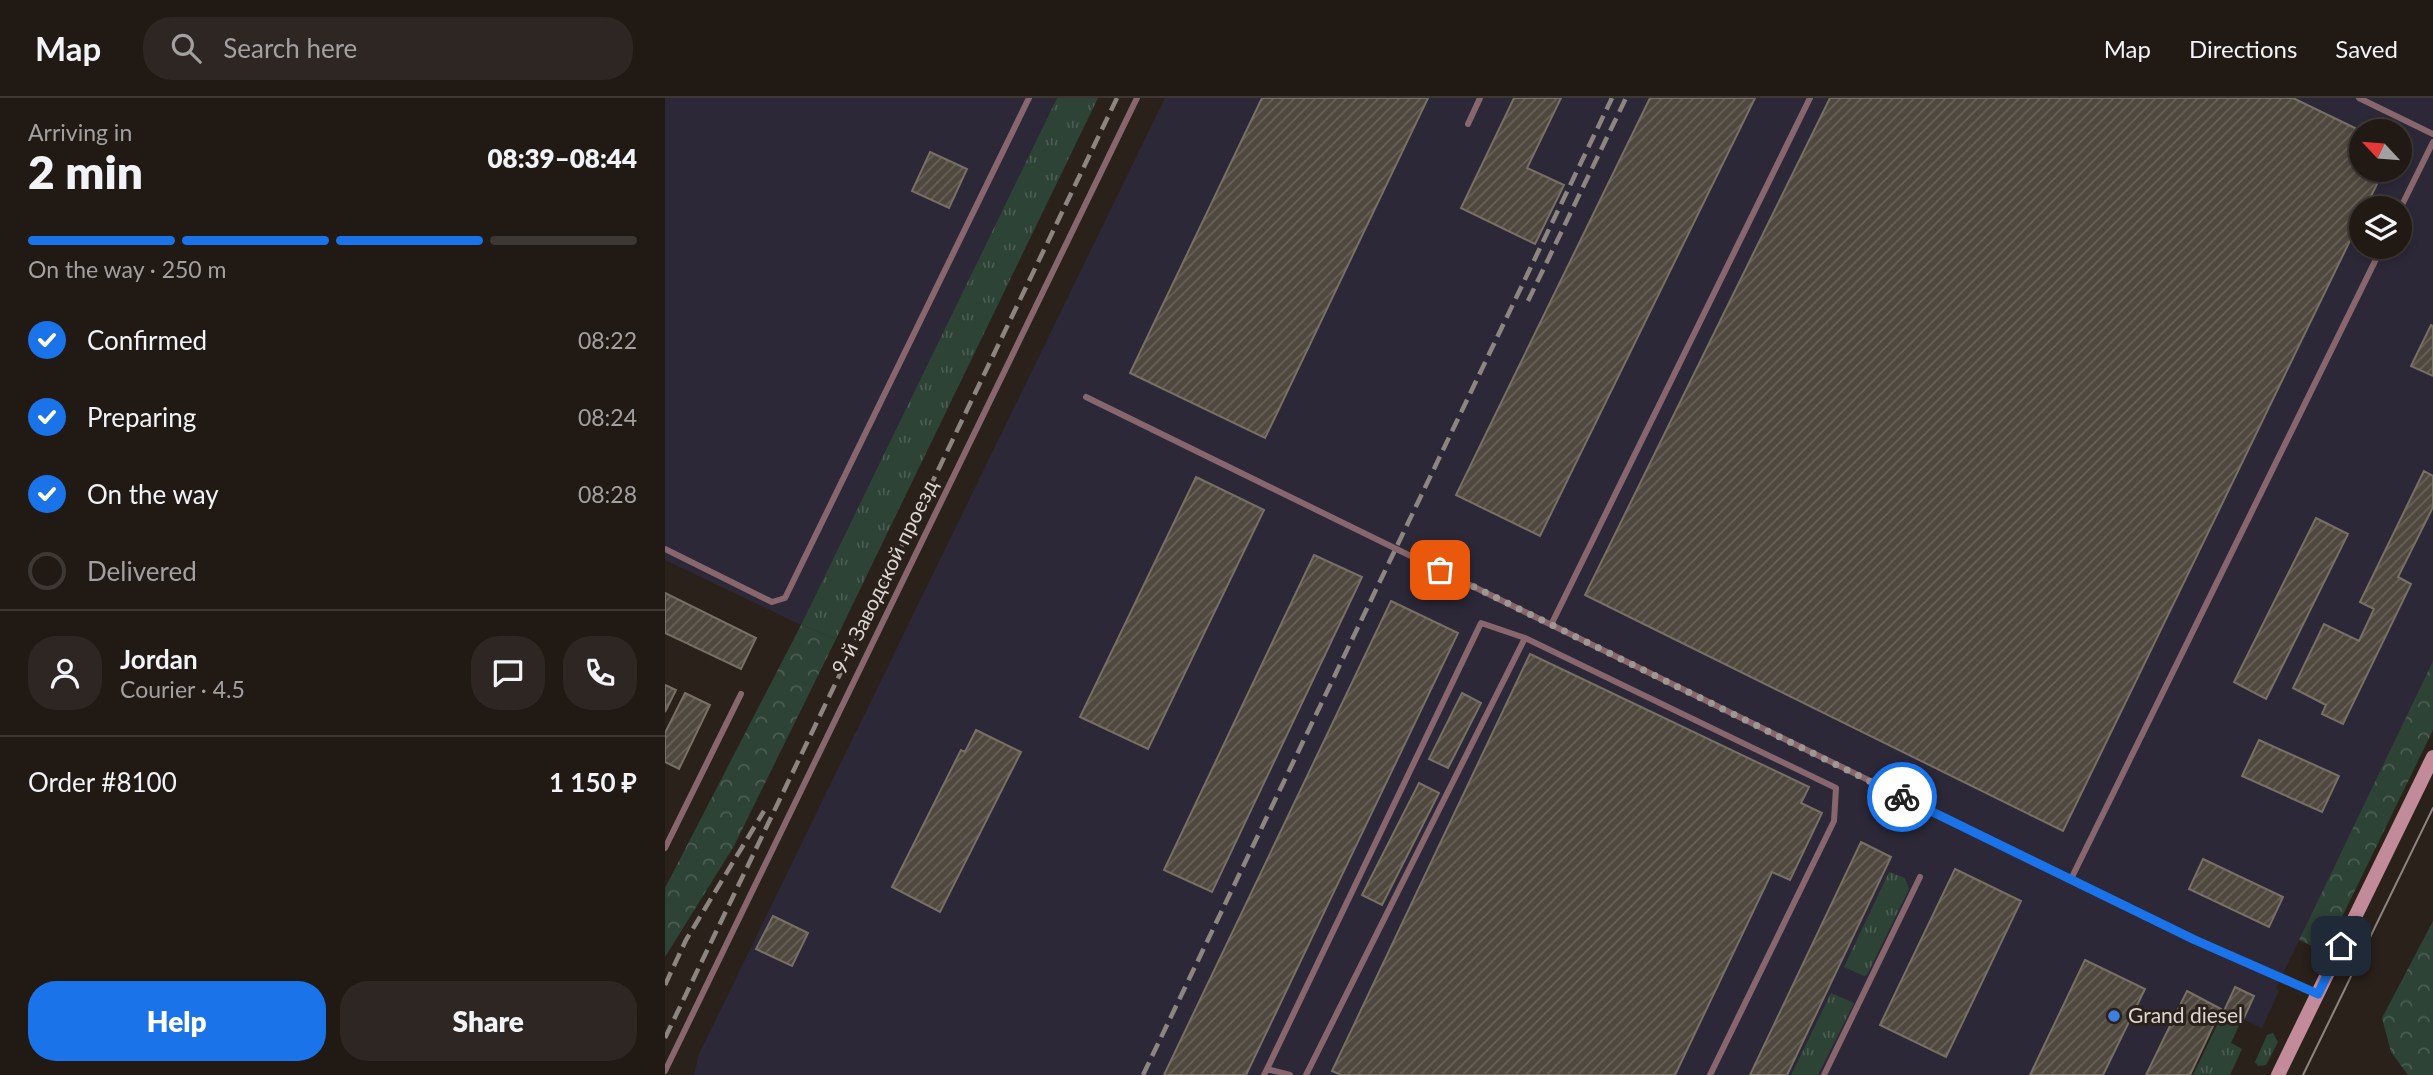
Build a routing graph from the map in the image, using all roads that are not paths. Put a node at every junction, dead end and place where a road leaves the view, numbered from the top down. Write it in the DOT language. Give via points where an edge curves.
graph roads {
  1 [pos="1029,98"];
  2 [pos="1137,98"];
  3 [pos="1480,98"];
  4 [pos="1810,98"];
  5 [pos="2359,98"];
  6 [pos="1468,124"];
  7 [pos="2433,134"];
  8 [pos="2433,142"];
  9 [pos="2406,196"];
  10 [pos="2376,259"];
  11 [pos="1086,397"];
  12 [pos="665,549"];
  13 [pos="1551,625"];
  14 [pos="1525,638"];
  15 [pos="741,694"];
  16 [pos="2433,757"];
  17 [pos="665,848"];
  18 [pos="1920,877"];
  19 [pos="2071,879"];
  20 [pos="2318,994"];
  21 [pos="665,1071"];
  22 [pos="1265,1072"];
  23 [pos="1290,1075"];
  24 [pos="1306,1075"];
  25 [pos="1710,1075"];
  26 [pos="1824,1075"];
  27 [pos="2279,1075"];
  1 -- 12 [label="lane" via="785,598 772,602"];
  2 -- 21 [label="lane, 9-й Заводской проезд"];
  3 -- 6 [label="lane"];
  4 -- 13 [label="lane"];
  5 -- 7 [label="lane"];
  8 -- 9 [label="lane"];
  10 -- 19 [label="lane"];
  11 -- 13 [label="lane"];
  13 -- 19 [label="lane"];
  14 -- 22 [label="lane" via="1481,622"];
  14 -- 24 [label="lane"];
  14 -- 25 [label="lane" via="1836,788 1835,821"];
  15 -- 17 [label="lane"];
  16 -- 20 [label="main road"];
  18 -- 26 [label="lane"];
  19 -- 20 [label="lane"];
  20 -- 27 [label="main road"];
  22 -- 23 [label="lane"];
}
